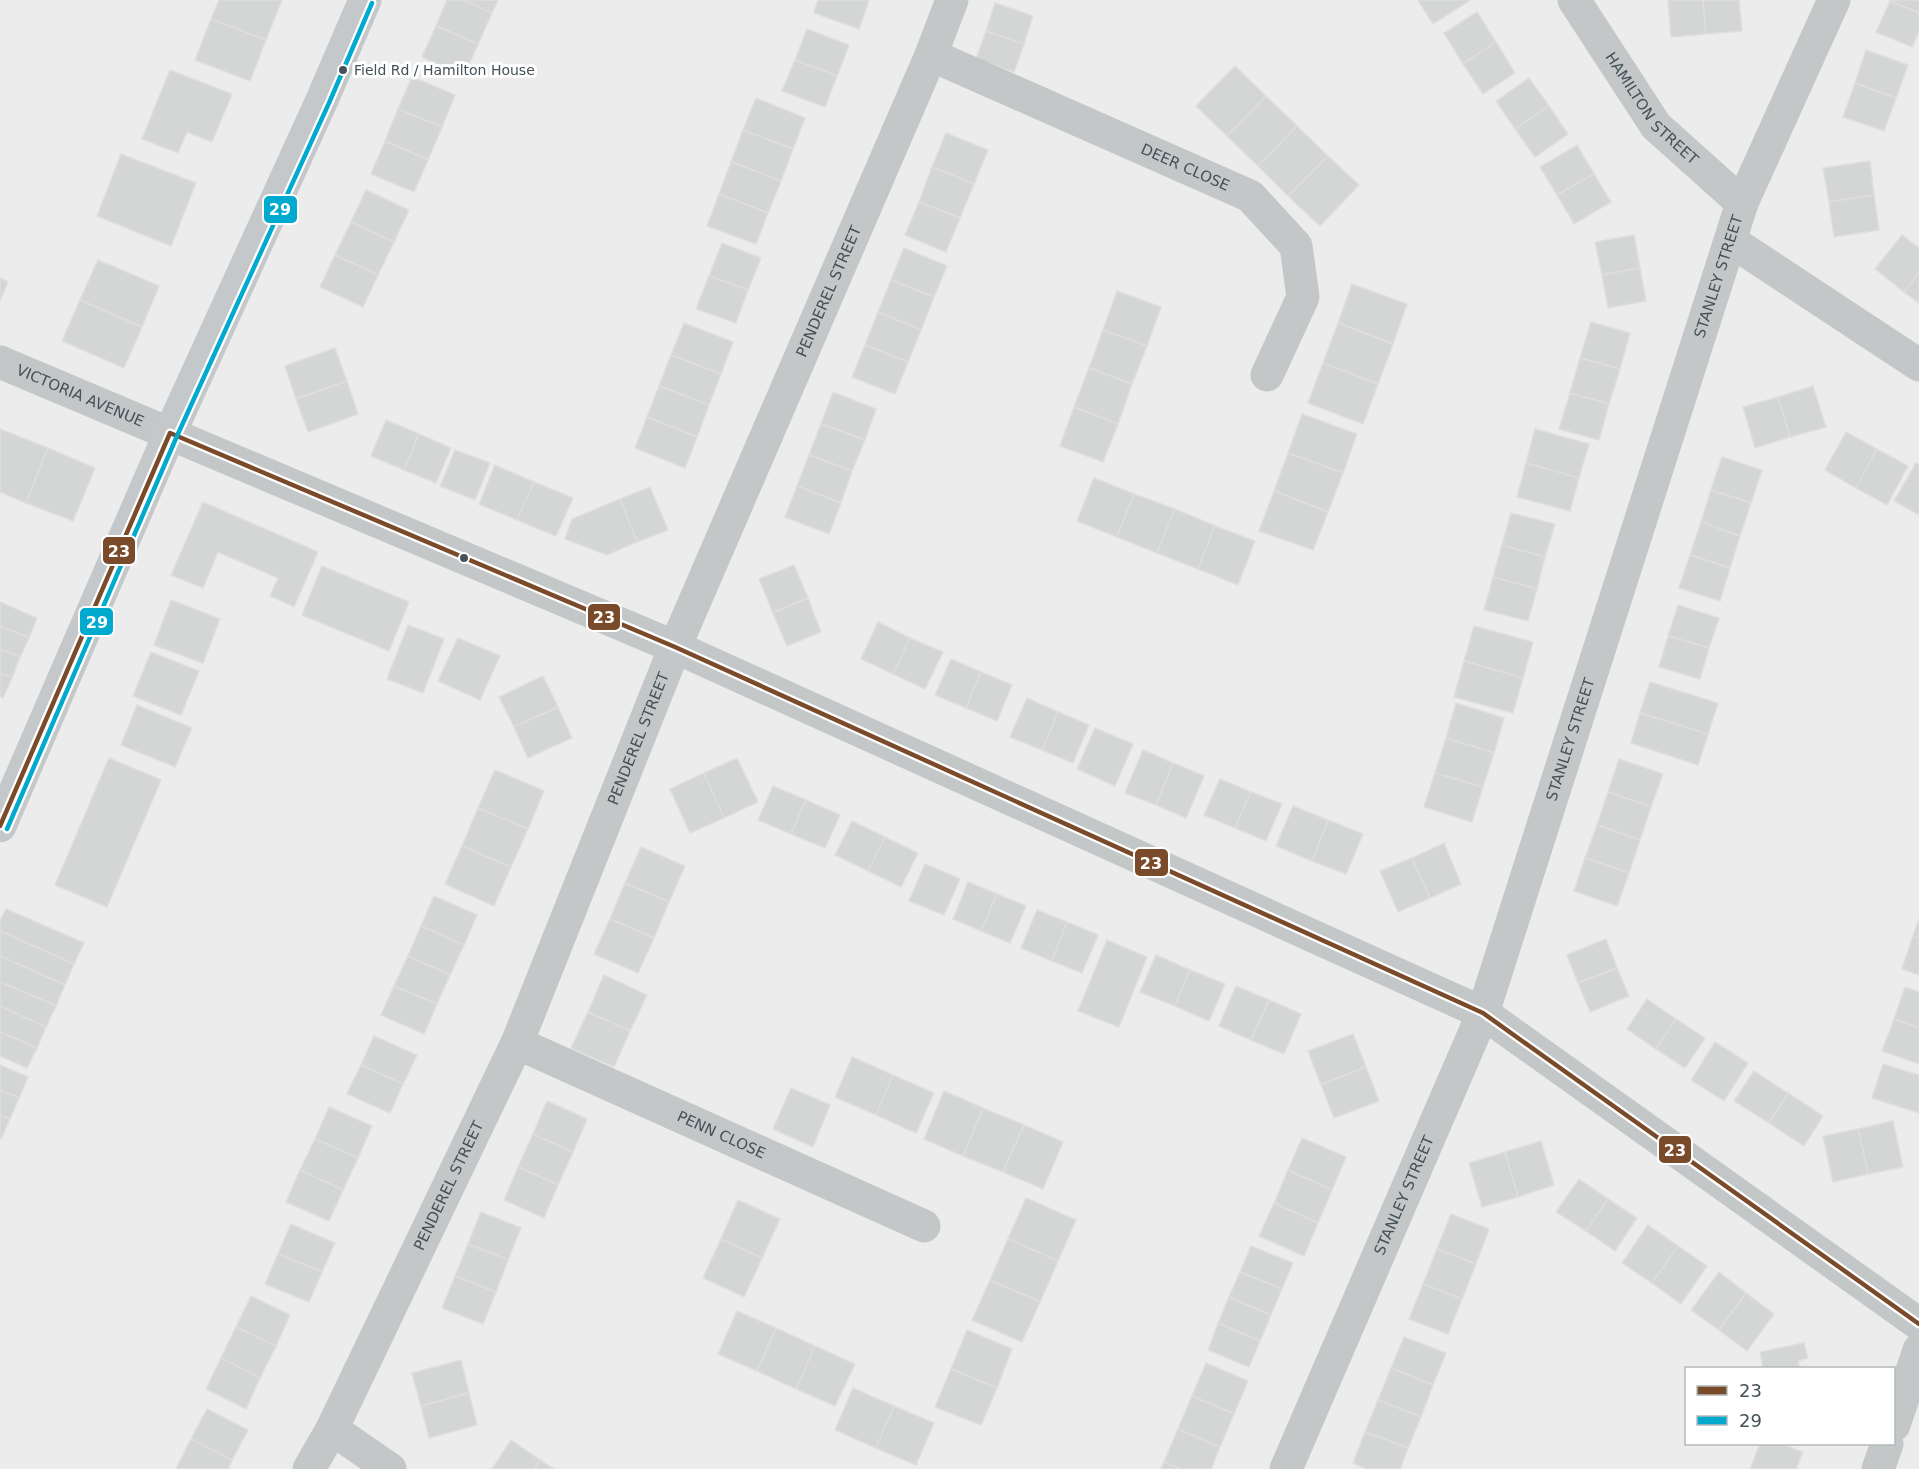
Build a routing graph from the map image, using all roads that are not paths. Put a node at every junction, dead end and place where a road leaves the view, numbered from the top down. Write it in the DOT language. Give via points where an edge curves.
graph roads {
  1 [pos="365,0"];
  2 [pos="952,0"];
  3 [pos="1574,0"];
  4 [pos="1834,0"];
  5 [pos="931,55"];
  6 [pos="1742,203"];
  7 [pos="1731,241"];
  8 [pos="0,362"];
  9 [pos="1919,365"];
  10 [pos="1267,375"];
  11 [pos="170,433"];
  12 [pos="675,647"];
  13 [pos="0,826"];
  14 [pos="1483,1013"];
  15 [pos="518,1043"];
  16 [pos="924,1226"];
  17 [pos="1919,1324"];
  18 [pos="1919,1350"];
  19 [pos="1895,1419"];
  20 [pos="332,1429"];
  21 [pos="1886,1445"];
  22 [pos="309,1469"];
  23 [pos="390,1469"];
  24 [pos="1286,1469"];
  25 [pos="1878,1469"];
  1 -- 11 [label="street"];
  2 -- 5 [label="street, PENDEREL STREET"];
  3 -- 6 [label="street, HAMILTON STREET" via="1656,126"];
  4 -- 6 [label="street, STANLEY STREET"];
  5 -- 10 [label="street, DEER CLOSE" via="1250,196 1296,246 1303,297"];
  5 -- 12 [label="street, PENDEREL STREET"];
  6 -- 7 [label="street, STANLEY STREET"];
  7 -- 9 [label="street"];
  7 -- 14 [label="street, STANLEY STREET"];
  8 -- 11 [label="street, VICTORIA AVENUE"];
  11 -- 12 [label="street, VICTORIA AVENUE"];
  11 -- 13 [label="street"];
  12 -- 14 [label="street, VICTORIA AVENUE"];
  12 -- 15 [label="street, PENDEREL STREET"];
  14 -- 17 [label="street, VICTORIA AVENUE"];
  14 -- 24 [label="street, STANLEY STREET"];
  15 -- 16 [label="street, PENN CLOSE"];
  15 -- 20 [label="street, PENDEREL STREET"];
  18 -- 19 [label="street"];
  20 -- 22 [label="street, PENDEREL STREET"];
  20 -- 23 [label="street"];
  21 -- 25 [label="street"];
}
